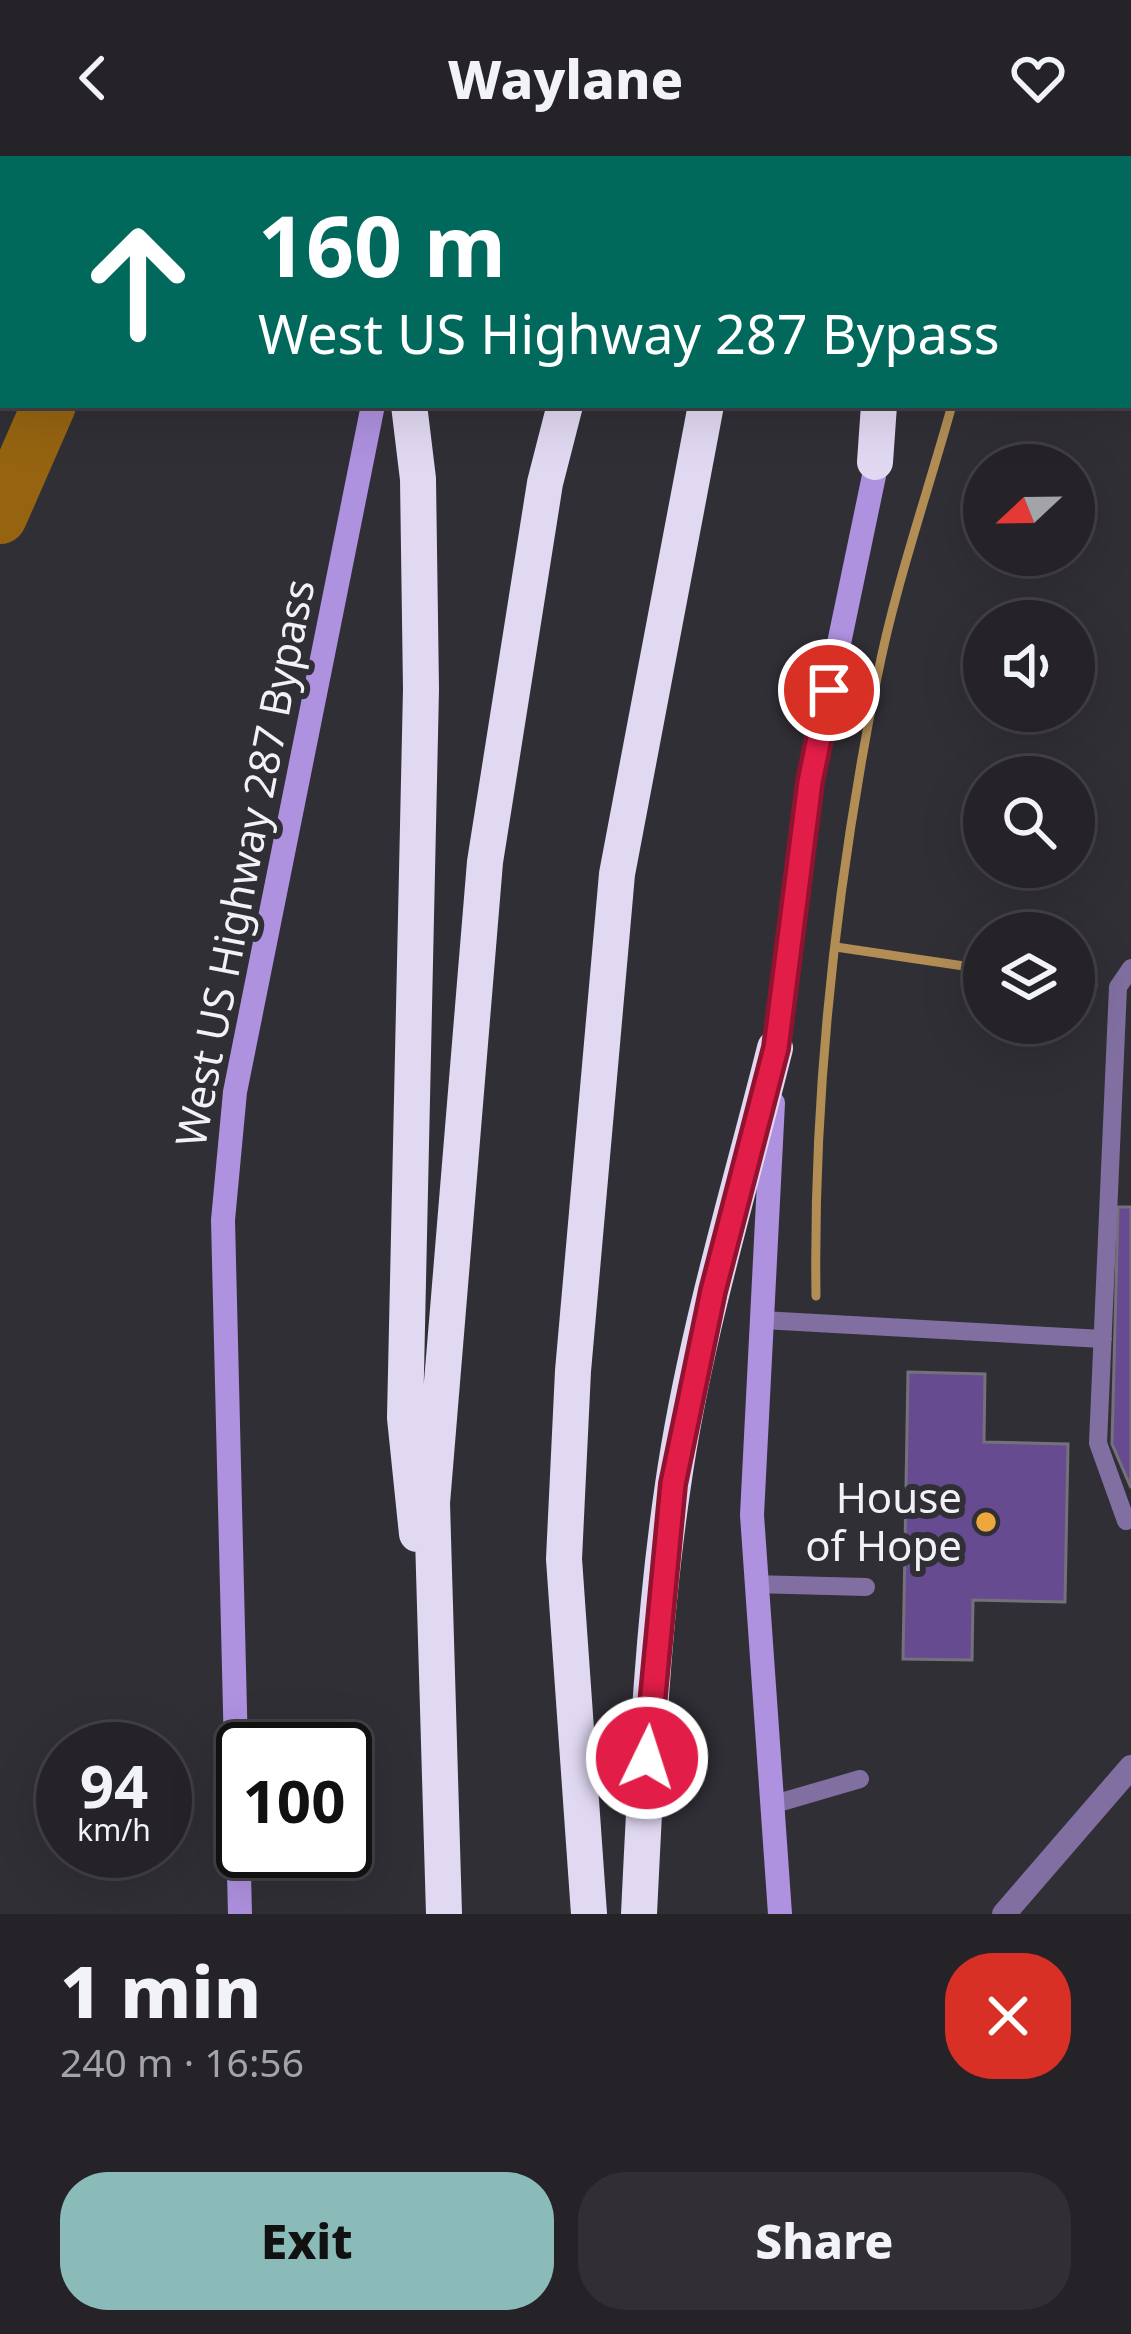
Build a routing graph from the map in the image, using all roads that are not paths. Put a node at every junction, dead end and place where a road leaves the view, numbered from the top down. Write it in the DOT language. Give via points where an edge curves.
graph roads {
  1 [pos="372,408"];
  2 [pos="409,408"];
  3 [pos="564,408"];
  4 [pos="705,408"];
  5 [pos="879,408"];
  6 [pos="892,408"];
  7 [pos="875,462"];
  8 [pos="1131,968"];
  9 [pos="776,1048"];
  10 [pos="762,1321"];
  11 [pos="1103,1339"];
  12 [pos="1126,1521"];
  13 [pos="435,1579"];
  14 [pos="757,1584"];
  15 [pos="866,1587"];
  16 [pos="1131,1767"];
  17 [pos="860,1779"];
  18 [pos="772,1805"];
  19 [pos="1012,1911"];
  20 [pos="240,1914"];
  21 [pos="444,1914"];
  22 [pos="589,1914"];
  23 [pos="639,1914"];
  24 [pos="779,1914"];
  1 -- 20 [label="main road, West US Highway 287 Bypass" via="255,985 227,1164"];
  2 -- 13 [label="highway" via="421,689 405,1418 414,1523"];
  3 -- 13 [label="highway" via="545,483 485,862 432,1503"];
  4 -- 22 [label="highway" via="617,874 573,1371 564,1559"];
  5 -- 7 [label="highway"];
  6 -- 7 [label="main road"];
  7 -- 9 [label="main road" via="810,782"];
  8 -- 11 [label="lane" via="1118,987"];
  9 -- 10 [label="main road"];
  9 -- 23 [label="highway" via="673,1484"];
  10 -- 11 [label="lane"];
  10 -- 14 [label="main road" via="752,1515"];
  11 -- 12 [label="lane" via="1098,1443"];
  13 -- 21 [label="highway"];
  14 -- 15 [label="lane"];
  14 -- 18 [label="main road"];
  16 -- 19 [label="street"];
  17 -- 18 [label="lane"];
  18 -- 24 [label="main road"];
}
